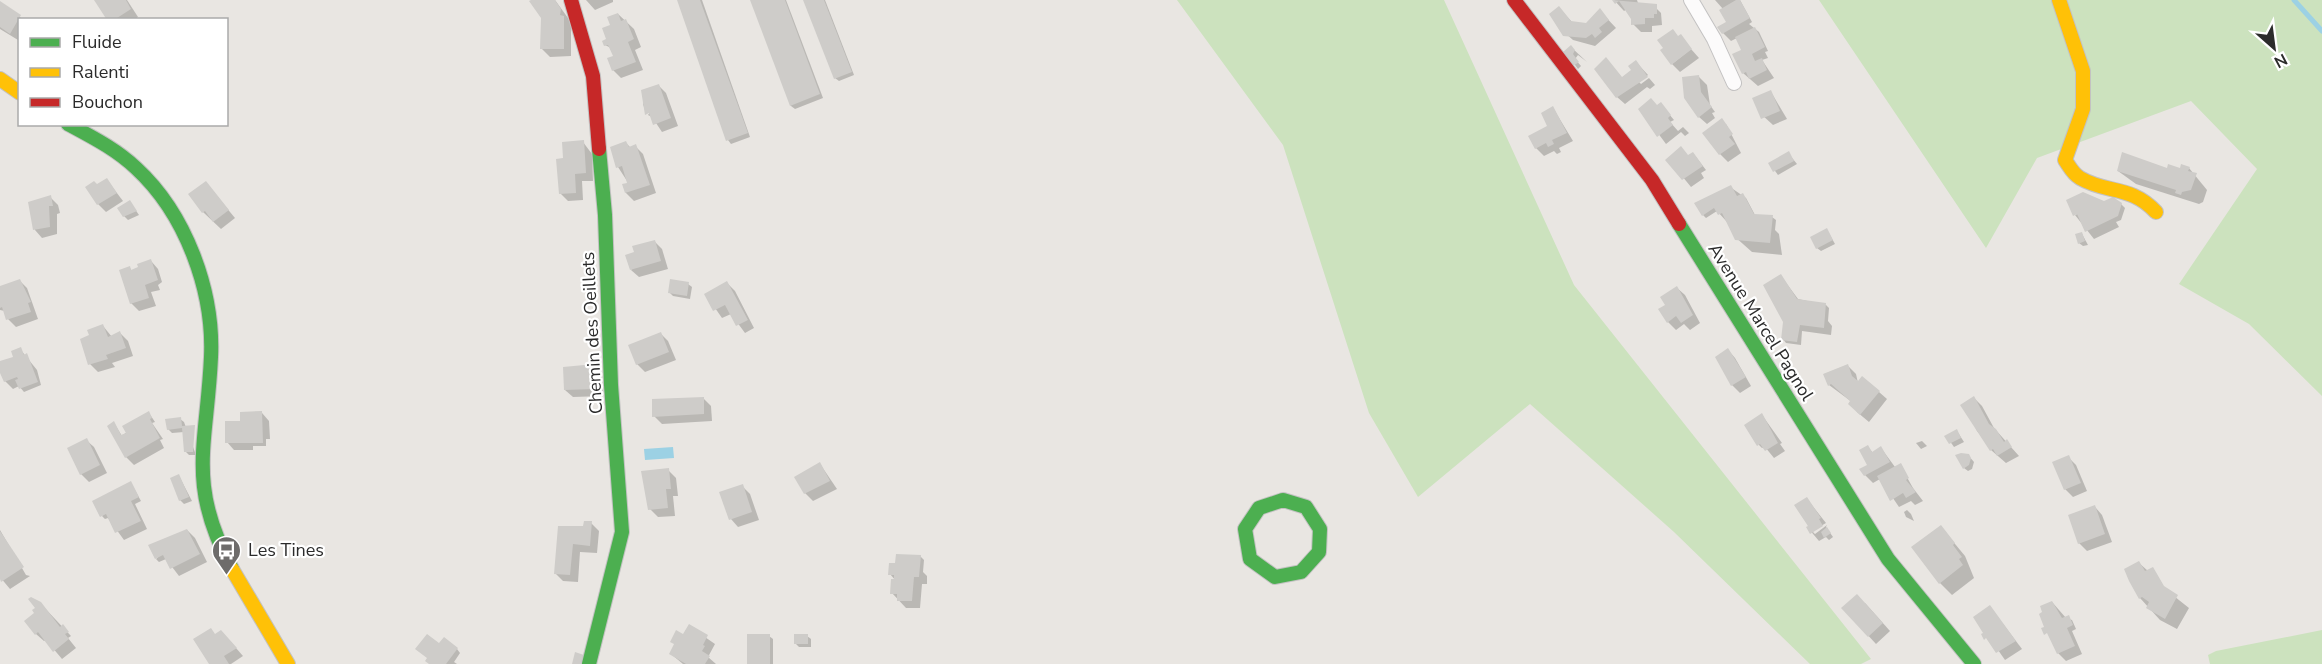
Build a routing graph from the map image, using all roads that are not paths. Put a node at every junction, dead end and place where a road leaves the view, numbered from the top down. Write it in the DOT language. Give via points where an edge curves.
graph roads {
  1 [pos="571,0"];
  2 [pos="1514,0"];
  3 [pos="1691,0"];
  4 [pos="2059,0"];
  5 [pos="0,79"];
  6 [pos="1734,83"];
  7 [pos="18,92"];
  8 [pos="72,126"];
  9 [pos="2156,212"];
  10 [pos="1250,559"];
  11 [pos="288,664"];
  12 [pos="589,664"];
  13 [pos="1974,664"];
  1 -- 12 [label="street, Chemin des Oeillets" via="593,76 605,215 611,385 622,532"];
  2 -- 13 [label="street, Avenue Marcel Pagnol" via="1652,180 1888,559"];
  3 -- 6 [label="street"];
  4 -- 9 [label="street" via="2083,71 2083,109 2065,160 2078,178 2123,189 2149,203"];
  5 -- 7 [label="street"];
  8 -- 11 [label="street" via="105,143 138,170 160,196 187,244 202,286 211,332 201,470 204,498 230,564"];
  10 -- 10 [label="street" via="1275,577 1301,572 1319,552 1320,529 1306,507 1283,500 1259,508 1245,529"];
}
